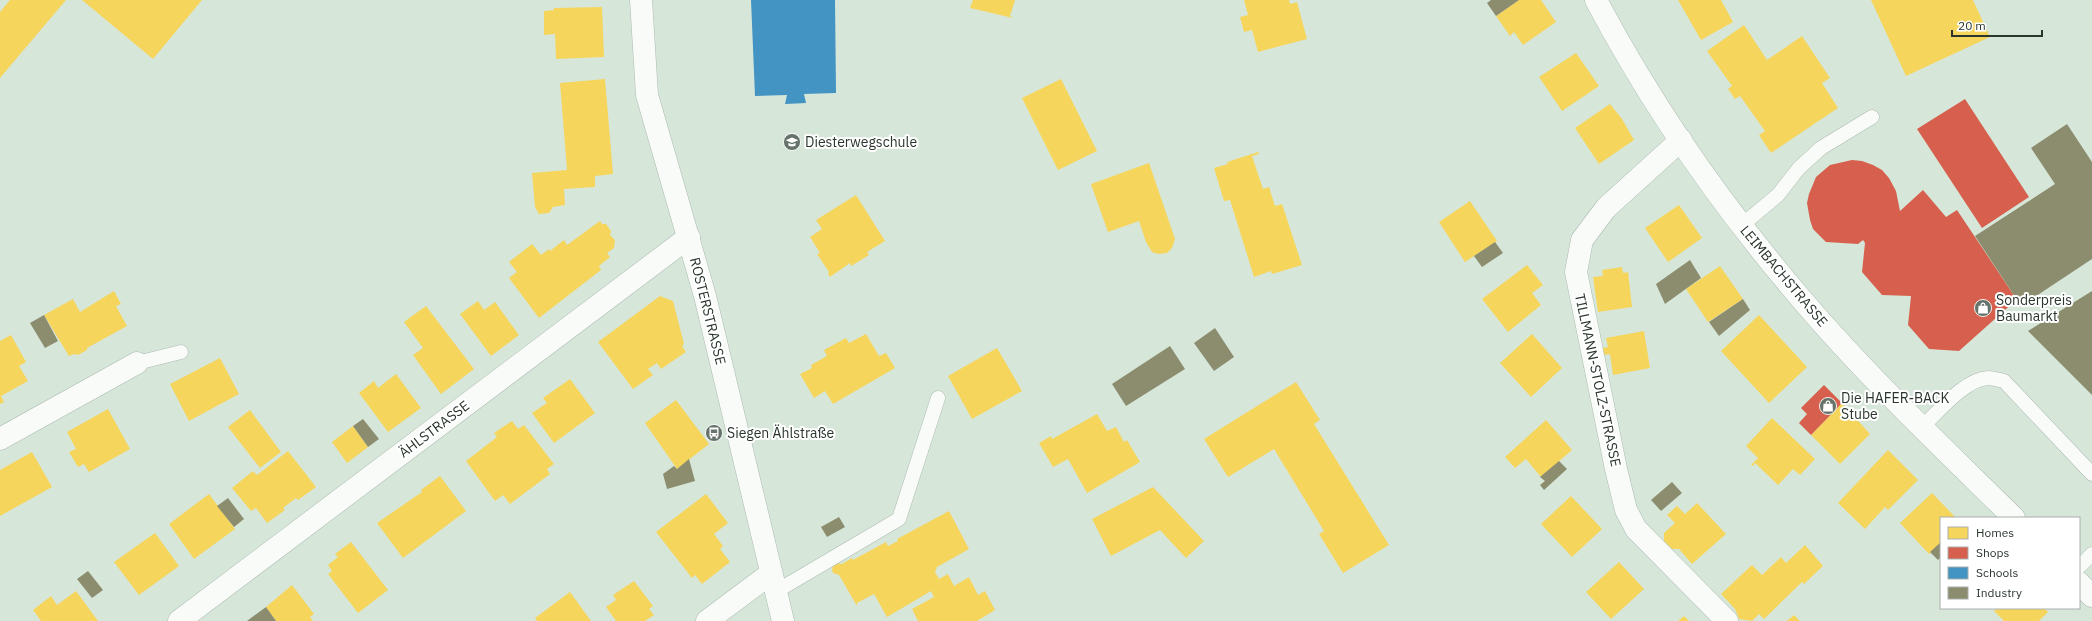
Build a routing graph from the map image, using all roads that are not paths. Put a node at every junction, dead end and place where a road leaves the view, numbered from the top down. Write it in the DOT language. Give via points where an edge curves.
graph roads {
  1 [pos="641,0"];
  2 [pos="1596,0"];
  3 [pos="1872,116"];
  4 [pos="1681,140"];
  5 [pos="1742,225"];
  6 [pos="689,237"];
  7 [pos="181,352"];
  8 [pos="137,363"];
  9 [pos="938,398"];
  10 [pos="1922,427"];
  11 [pos="0,439"];
  12 [pos="2092,474"];
  13 [pos="2013,517"];
  14 [pos="2092,554"];
  15 [pos="2080,566"];
  16 [pos="773,583"];
  17 [pos="2080,584"];
  18 [pos="2092,596"];
  19 [pos="179,621"];
  20 [pos="707,621"];
  21 [pos="783,621"];
  22 [pos="1727,621"];
  1 -- 6 [label="street, ROSTERSTRASSE" via="647,95"];
  2 -- 4 [label="street, LEIMBACHSTRASSE"];
  3 -- 5 [label="lane" via="1821,148 1799,168 1778,195"];
  4 -- 5 [label="street, LEIMBACHSTRASSE"];
  4 -- 22 [label="street, TILLMANN-STOLZ-STRASSE" via="1606,208 1582,240 1576,272 1626,510 1636,529"];
  5 -- 10 [label="street, LEIMBACHSTRASSE" via="1803,301 1869,374"];
  6 -- 16 [label="street, ROSTERSTRASSE" via="706,296"];
  6 -- 19 [label="street, ÄHLSTRASSE"];
  7 -- 8 [label="lane"];
  8 -- 11 [label="street"];
  9 -- 16 [label="lane" via="899,519"];
  10 -- 12 [label="lane" via="1961,390 1977,380 1988,378 2004,381"];
  10 -- 13 [label="street, LEIMBACHSTRASSE"];
  14 -- 15 [label="lane"];
  16 -- 20 [label="street"];
  16 -- 21 [label="street, ROSTERSTRASSE"];
  17 -- 18 [label="street"];
}
